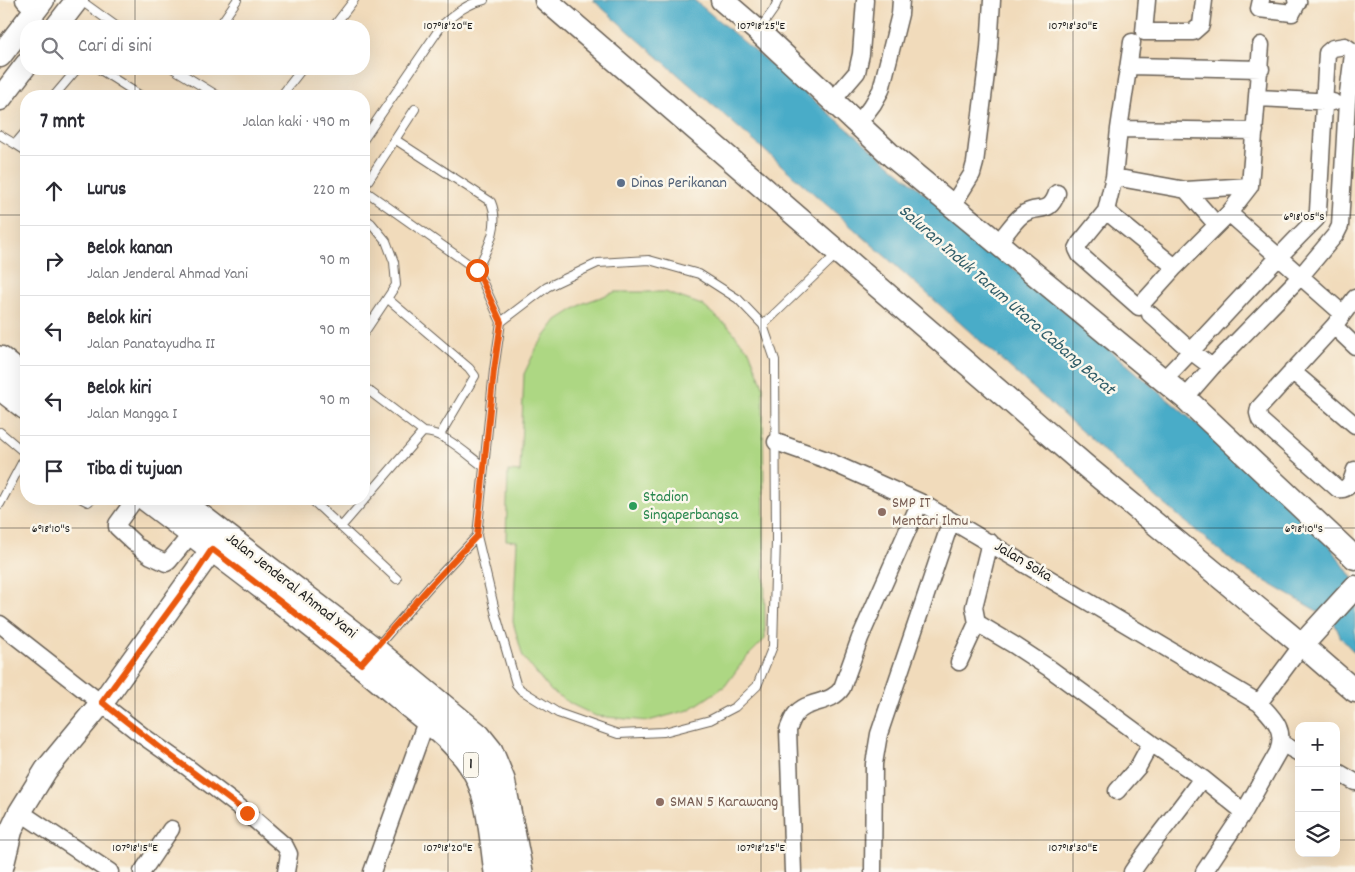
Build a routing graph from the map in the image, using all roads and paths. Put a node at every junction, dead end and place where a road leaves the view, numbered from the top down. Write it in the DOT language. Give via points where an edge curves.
graph roads {
  1 [pos="79,0"];
  2 [pos="237,0"];
  3 [pos="354,0"];
  4 [pos="484,0"];
  5 [pos="546,0"];
  6 [pos="722,0"];
  7 [pos="778,0"];
  8 [pos="865,0"];
  9 [pos="902,0"];
  10 [pos="992,0"];
  11 [pos="1147,0"];
  12 [pos="1204,0"];
  13 [pos="1261,0"];
  14 [pos="1296,0"];
  15 [pos="34,4"];
  16 [pos="24,20"];
  17 [pos="62,20"];
  18 [pos="107,20"];
  19 [pos="223,20"];
  20 [pos="339,20"];
  21 [pos="20,25"];
  22 [pos="758,31"];
  23 [pos="1132,42"];
  24 [pos="1262,46"];
  25 [pos="0,56"];
  26 [pos="1130,66"];
  27 [pos="1261,69"];
  28 [pos="20,73"];
  29 [pos="72,75"];
  30 [pos="108,75"];
  31 [pos="184,75"];
  32 [pos="298,75"];
  33 [pos="59,90"];
  34 [pos="132,90"];
  35 [pos="208,90"];
  36 [pos="286,90"];
  37 [pos="1258,98"];
  38 [pos="0,99"];
  39 [pos="833,100"];
  40 [pos="1347,101"];
  41 [pos="1324,103"];
  42 [pos="415,109"];
  43 [pos="858,124"];
  44 [pos="1119,129"];
  45 [pos="370,130"];
  46 [pos="1255,131"];
  47 [pos="0,135"];
  48 [pos="20,138"];
  49 [pos="396,140"];
  50 [pos="15,144"];
  51 [pos="20,147"];
  52 [pos="1114,177"];
  53 [pos="370,180"];
  54 [pos="1250,186"];
  55 [pos="1186,190"];
  56 [pos="370,193"];
  57 [pos="1057,193"];
  58 [pos="952,206"];
  59 [pos="1106,211"];
  60 [pos="1229,213"];
  61 [pos="370,222"];
  62 [pos="1216,224"];
  63 [pos="998,243"];
  64 [pos="838,253"];
  65 [pos="1278,257"];
  66 [pos="1175,267"];
  67 [pos="477,270"];
  68 [pos="1300,277"];
  69 [pos="1355,298"];
  70 [pos="388,299"];
  71 [pos="1150,314"];
  72 [pos="370,317"];
  73 [pos="375,317"];
  74 [pos="1338,320"];
  75 [pos="501,322"];
  76 [pos="370,324"];
  77 [pos="764,325"];
  78 [pos="1355,346"];
  79 [pos="1192,352"];
  80 [pos="0,359"];
  81 [pos="1212,367"];
  82 [pos="1292,371"];
  83 [pos="20,375"];
  84 [pos="1162,381"];
  85 [pos="0,387"];
  86 [pos="370,392"];
  87 [pos="1184,398"];
  88 [pos="20,402"];
  89 [pos="1355,425"];
  90 [pos="0,432"];
  91 [pos="423,432"];
  92 [pos="440,436"];
  93 [pos="776,442"];
  94 [pos="20,449"];
  95 [pos="20,466"];
  96 [pos="484,466"];
  97 [pos="1355,470"];
  98 [pos="370,493"];
  99 [pos="920,502"];
  100 [pos="0,504"];
  101 [pos="131,505"];
  102 [pos="165,505"];
  103 [pos="317,505"];
  104 [pos="360,505"];
  105 [pos="184,512"];
  106 [pos="951,520"];
  107 [pos="341,527"];
  108 [pos="477,536"];
  109 [pos="990,542"];
  110 [pos="212,549"];
  111 [pos="1354,554"];
  112 [pos="397,580"];
  113 [pos="1355,587"];
  114 [pos="977,623"];
  115 [pos="0,624"];
  116 [pos="1302,645"];
  117 [pos="368,657"];
  118 [pos="959,662"];
  119 [pos="1355,691"];
  120 [pos="102,702"];
  121 [pos="1259,703"];
  122 [pos="427,719"];
  123 [pos="1151,743"];
  124 [pos="1281,743"];
  125 [pos="1295,751"];
  126 [pos="1340,773"];
  127 [pos="1202,778"];
  128 [pos="1355,782"];
  129 [pos="1116,791"];
  130 [pos="20,812"];
  131 [pos="1244,812"];
  132 [pos="171,829"];
  133 [pos="1,872"];
  134 [pos="110,872"];
  135 [pos="142,872"];
  136 [pos="286,872"];
  137 [pos="372,872"];
  138 [pos="497,872"];
  139 [pos="520,872"];
  140 [pos="793,872"];
  141 [pos="873,872"];
  142 [pos="1132,872"];
  143 [pos="1204,872"];
  1 -- 17 [label="street"];
  1 -- 18 [label="lane"];
  2 -- 19 [label="lane"];
  3 -- 20 [label="lane"];
  4 -- 45 [label="lane" via="471,3 442,25"];
  5 -- 64 [label="street"];
  6 -- 22 [label="street"];
  7 -- 22 [label="lane"];
  8 -- 39 [label="street" via="857,72"];
  9 -- 43 [label="street" via="881,90"];
  10 -- 58 [label="street" via="975,163 972,174"];
  11 -- 12 [label="street" via="1144,32 1193,32 1201,25"];
  13 -- 14 [label="street" via="1260,9 1292,13"];
  15 -- 16 [label="street"];
  21 -- 25 [label="street"];
  22 -- 39 [label="street"];
  23 -- 26 [label="street"];
  24 -- 27 [label="street"];
  26 -- 27 [label="street"];
  26 -- 44 [label="street"];
  27 -- 37 [label="street"];
  28 -- 38 [label="street"];
  29 -- 33 [label="lane"];
  30 -- 34 [label="lane"];
  31 -- 35 [label="lane"];
  32 -- 36 [label="lane"];
  37 -- 41 [label="street"];
  37 -- 46 [label="street"];
  39 -- 43 [label="street"];
  40 -- 41 [label="street"];
  40 -- 41 [label="street" via="1353,54 1346,46 1339,46 1328,53"];
  40 -- 68 [label="street" via="1340,226"];
  41 -- 65 [label="street" via="1316,219"];
  42 -- 49 [label="lane"];
  43 -- 58 [label="street"];
  44 -- 46 [label="street"];
  44 -- 52 [label="street"];
  46 -- 54 [label="street"];
  47 -- 50 [label="lane"];
  48 -- 50 [label="lane"];
  49 -- 53 [label="lane"];
  49 -- 67 [label="lane" via="491,202 495,212 492,237"];
  50 -- 51 [label="lane"];
  52 -- 55 [label="street"];
  52 -- 59 [label="street"];
  54 -- 55 [label="street"];
  54 -- 60 [label="street"];
  55 -- 62 [label="street"];
  56 -- 67 [label="lane"];
  57 -- 63 [label="street" via="1050,206 1020,216"];
  58 -- 63 [label="street"];
  59 -- 66 [label="street"];
  59 -- 66 [label="street" via="1077,249 1139,307"];
  60 -- 62 [label="street"];
  60 -- 65 [label="street"];
  61 -- 70 [label="lane" via="386,241 394,262 396,285"];
  62 -- 66 [label="street"];
  63 -- 84 [label="street"];
  64 -- 77 [label="lane"];
  64 -- 116 [label="street" via="1088,468"];
  65 -- 68 [label="street"];
  65 -- 79 [label="street"];
  67 -- 75 [label="lane"];
  68 -- 74 [label="street"];
  68 -- 81 [label="street"];
  69 -- 74 [label="street"];
  70 -- 73 [label="lane"];
  70 -- 92 [label="lane" via="475,376"];
  71 -- 79 [label="street"];
  72 -- 73 [label="lane"];
  73 -- 76 [label="lane"];
  74 -- 78 [label="street"];
  74 -- 82 [label="street"];
  75 -- 77 [label="lane" via="547,287 598,263 649,260 699,274 738,299"];
  75 -- 96 [label="lane"];
  77 -- 93 [label="lane" via="775,360"];
  79 -- 81 [label="street"];
  79 -- 84 [label="street"];
  80 -- 83 [label="main road"];
  81 -- 87 [label="street"];
  82 -- 89 [label="street"];
  82 -- 97 [label="street" via="1259,408 1260,420 1338,489 1348,486"];
  84 -- 87 [label="street"];
  85 -- 88 [label="main road"];
  86 -- 91 [label="lane"];
  87 -- 111 [label="street"];
  90 -- 94 [label="lane"];
  91 -- 92 [label="lane"];
  91 -- 98 [label="lane"];
  92 -- 96 [label="lane"];
  93 -- 99 [label="street, Jalan Soka" via="824,459"];
  93 -- 108 [label="lane" via="773,646 757,686 735,707 710,720 664,732 618,734 558,713 521,690 516,684 496,615"];
  95 -- 100 [label="lane"];
  96 -- 108 [label="lane"];
  99 -- 106 [label="street, Jalan Soka"];
  99 -- 140 [label="street" via="860,638 842,688 834,697 803,707 794,716 788,730"];
  101 -- 105 [label="street" via="117,527 137,546 166,563"];
  102 -- 105 [label="main road, Jalan Jenderal Ahmad Yani / 1"];
  103 -- 107 [label="lane"];
  104 -- 107 [label="lane"];
  105 -- 110 [label="main road, Jalan Jenderal Ahmad Yani / 1"];
  105 -- 117 [label="main road, Jalan Jenderal Ahmad Yani / 1"];
  106 -- 109 [label="street, Jalan Soka"];
  106 -- 141 [label="street" via="879,734 874,764"];
  107 -- 112 [label="lane"];
  108 -- 117 [label="lane"];
  109 -- 114 [label="street" via="974,607"];
  109 -- 121 [label="street, Jalan Soka"];
  110 -- 117 [label="main road, Jalan Jenderal Ahmad Yani / 1"];
  110 -- 120 [label="street"];
  113 -- 116 [label="street"];
  114 -- 118 [label="street"];
  114 -- 123 [label="street" via="1049,668"];
  115 -- 120 [label="street"];
  116 -- 119 [label="street"];
  116 -- 121 [label="street"];
  117 -- 122 [label="main road, Jalan Jenderal Ahmad Yani / 1"];
  117 -- 139 [label="main road, Jalan Jenderal Ahmad Yani / 1" via="478,736 490,751 506,796"];
  120 -- 130 [label="street" via="46,770"];
  120 -- 136 [label="street" via="247,813 284,846 289,854"];
  121 -- 124 [label="street, Jalan Soka" via="1276,721"];
  122 -- 137 [label="street"];
  122 -- 138 [label="main road, Jalan Jenderal Ahmad Yani / 1" via="461,750 484,791"];
  123 -- 127 [label="street"];
  123 -- 129 [label="street" via="1138,767"];
  124 -- 125 [label="street"];
  124 -- 131 [label="street"];
  126 -- 128 [label="street"];
  127 -- 131 [label="street"];
  127 -- 142 [label="street"];
  130 -- 133 [label="street" via="11,831"];
  130 -- 134 [label="street"];
  131 -- 143 [label="street"];
  132 -- 135 [label="street"];
}
